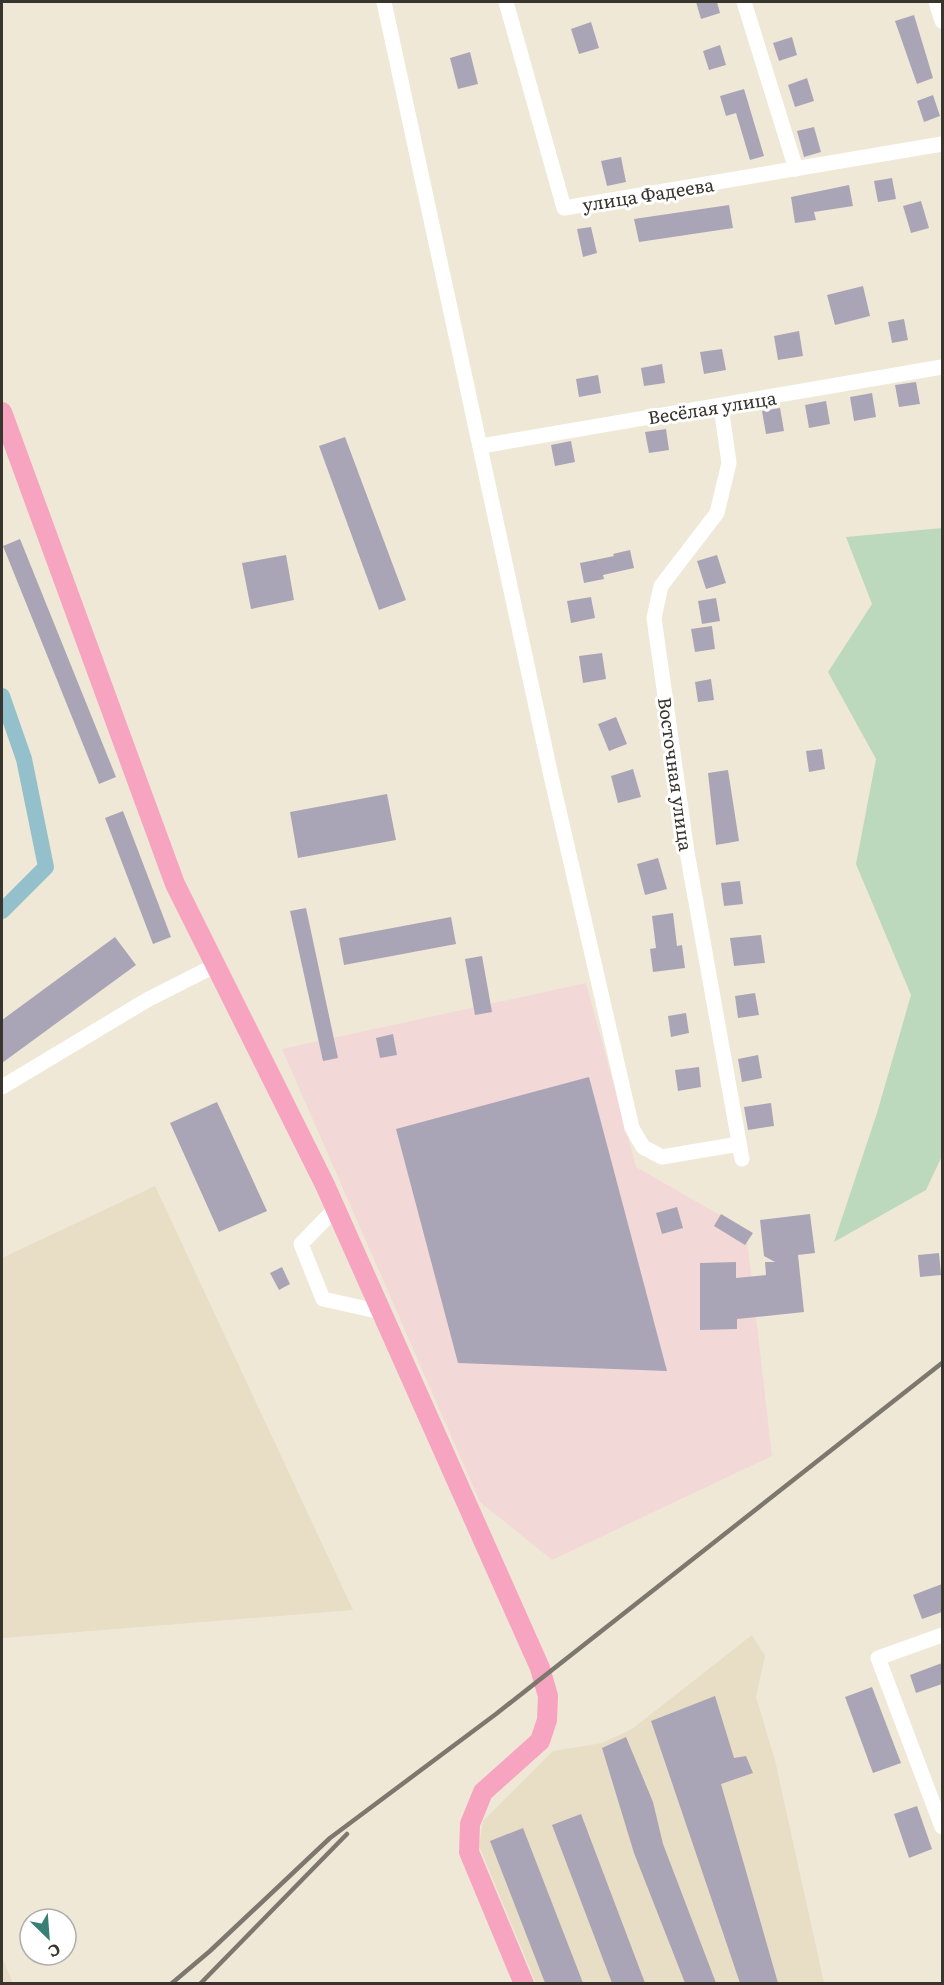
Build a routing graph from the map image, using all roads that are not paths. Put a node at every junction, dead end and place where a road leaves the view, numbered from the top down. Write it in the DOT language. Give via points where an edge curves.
graph roads {
  1 [pos="384,2"];
  2 [pos="506,2"];
  3 [pos="744,2"];
  4 [pos="936,2"];
  5 [pos="942,21"];
  6 [pos="942,144"];
  7 [pos="796,169"];
  8 [pos="942,367"];
  9 [pos="721,406"];
  10 [pos="2,412"];
  11 [pos="481,446"];
  12 [pos="214,966"];
  13 [pos="2,1087"];
  14 [pos="336,1209"];
  15 [pos="381,1312"];
  16 [pos="942,1635"];
  17 [pos="942,1827"];
  18 [pos="524,1983"];
  1 -- 11 [label="street"];
  2 -- 7 [label="street, улица Фадеева" via="564,208"];
  3 -- 7 [label="street"];
  4 -- 5 [label="street"];
  6 -- 7 [label="street, улица Фадеева"];
  8 -- 9 [label="street, Весёлая улица"];
  9 -- 11 [label="street, Весёлая улица"];
  9 -- 11 [label="street, Восточная улица" via="729,463 717,513 661,586 654,618 687,852 740,1151 662,1157 643,1148 632,1128"];
  10 -- 12 [label="main road" via="175,884"];
  12 -- 13 [label="street" via="147,1000"];
  12 -- 14 [label="main road"];
  14 -- 15 [label="main road"];
  14 -- 15 [label="street" via="301,1244 323,1299"];
  15 -- 18 [label="main road" via="540,1668 548,1696 547,1720 540,1741 483,1792 470,1824 469,1852"];
  16 -- 17 [label="street" via="878,1658"];
}
